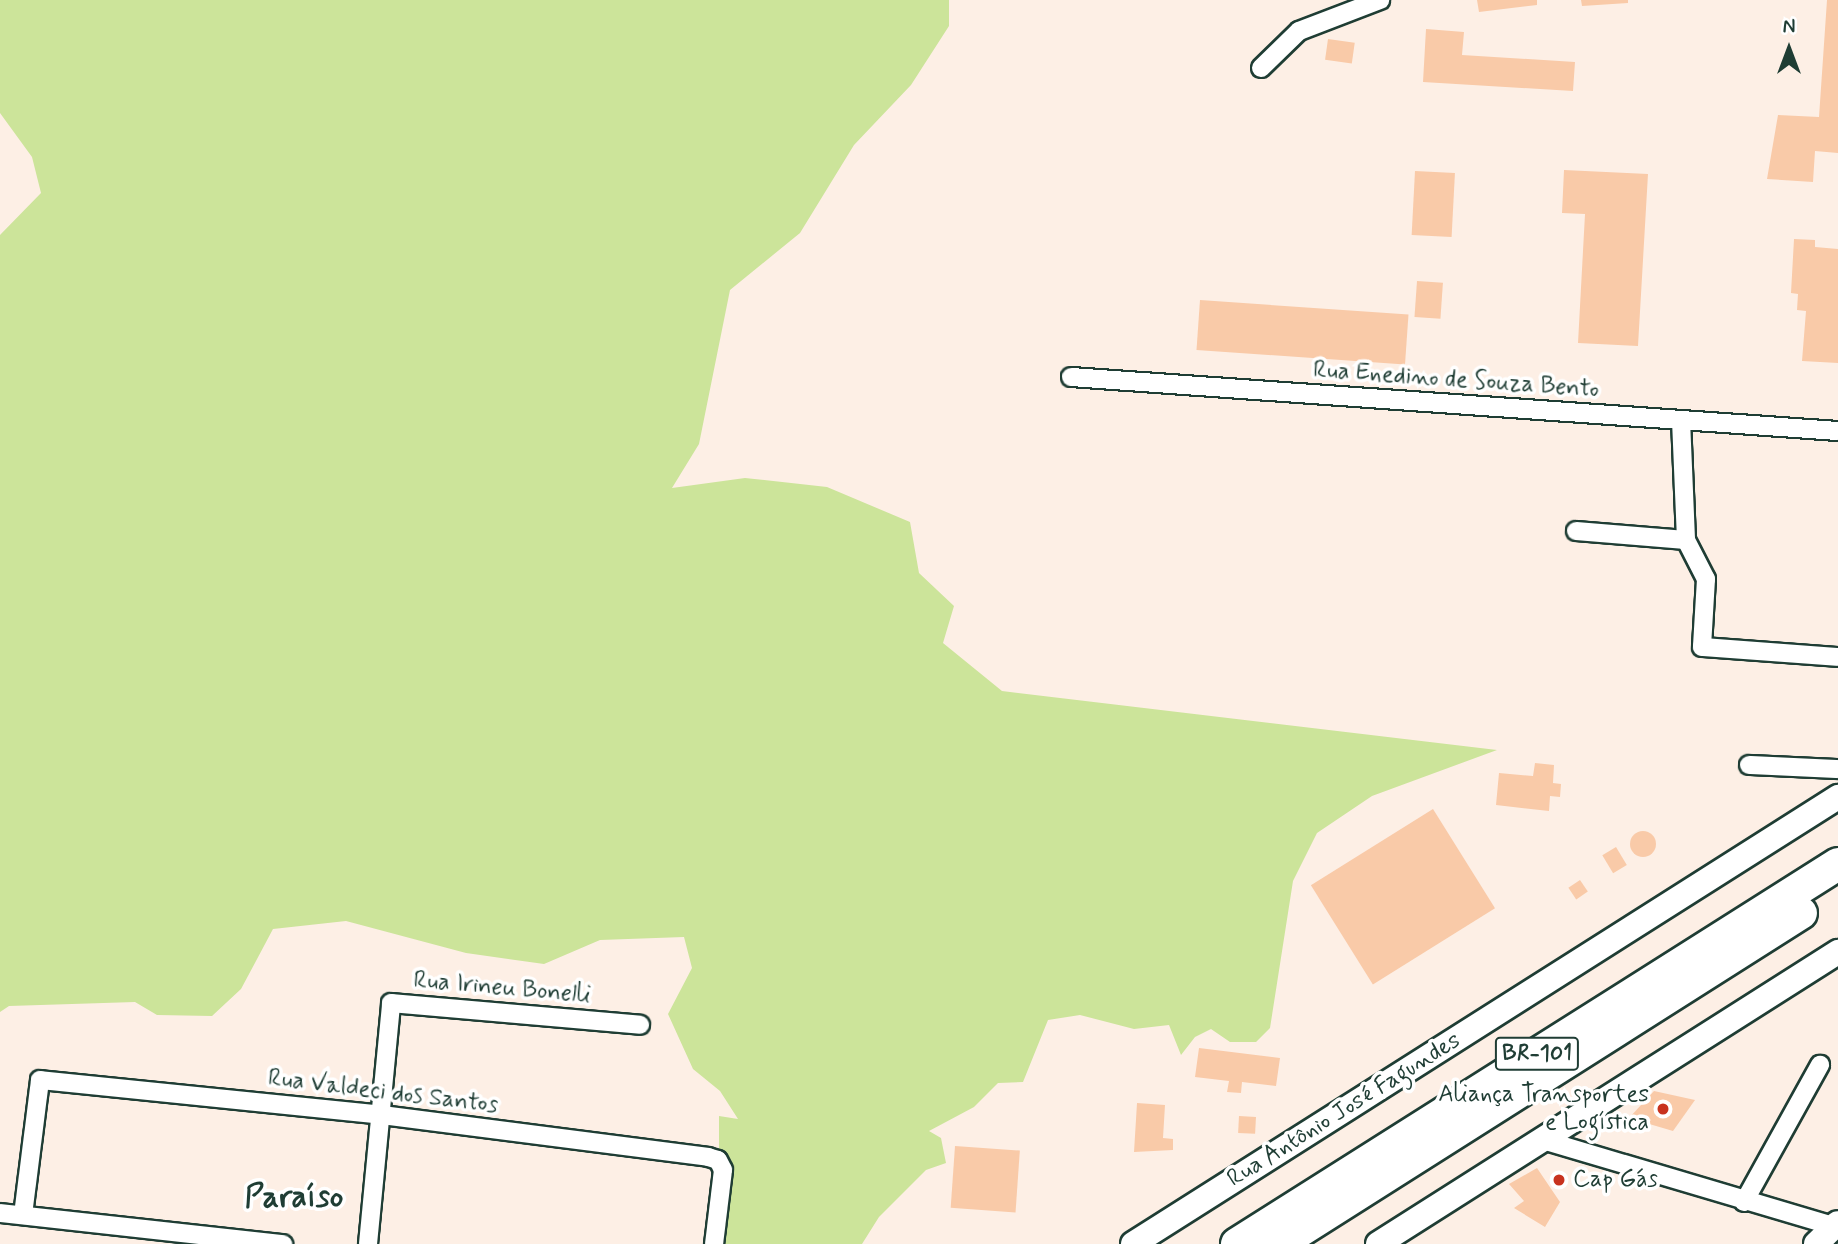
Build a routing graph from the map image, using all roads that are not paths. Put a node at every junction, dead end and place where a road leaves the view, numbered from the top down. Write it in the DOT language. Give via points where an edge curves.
graph roads {
  1 [pos="1380,0"];
  2 [pos="1262,68"];
  3 [pos="1071,377"];
  4 [pos="1681,420"];
  5 [pos="1838,431"];
  6 [pos="1576,531"];
  7 [pos="1686,540"];
  8 [pos="1838,657"];
  9 [pos="1749,765"];
  10 [pos="1838,769"];
  11 [pos="1838,797"];
  12 [pos="1838,864"];
  13 [pos="1838,890"];
  14 [pos="1838,952"];
  15 [pos="640,1025"];
  16 [pos="1820,1065"];
  17 [pos="382,1115"];
  18 [pos="1543,1140"];
  19 [pos="1744,1202"];
  20 [pos="0,1213"];
  21 [pos="23,1215"];
  22 [pos="1836,1225"];
  23 [pos="283,1244"];
  24 [pos="368,1244"];
  25 [pos="715,1244"];
  26 [pos="1133,1244"];
  27 [pos="1237,1244"];
  28 [pos="1279,1244"];
  29 [pos="1378,1244"];
  30 [pos="1816,1244"];
  1 -- 2 [label="street" via="1300,32"];
  3 -- 4 [label="street, Rua Enedino de Souza Bento"];
  4 -- 5 [label="street, Rua Enedino de Souza Bento"];
  4 -- 7 [label="street"];
  6 -- 7 [label="street"];
  7 -- 8 [label="street" via="1706,579 1702,648"];
  9 -- 10 [label="street"];
  11 -- 26 [label="main road, Rua Antônio José Fagundes"];
  12 -- 27 [label="highway, BR-101"];
  13 -- 28 [label="highway, BR-101"];
  14 -- 18 [label="main road"];
  15 -- 17 [label="street, Rua Irineu Bonelli" via="391,1003"];
  16 -- 19 [label="street"];
  17 -- 21 [label="street, Rua Valdeci dos Santos" via="40,1080"];
  17 -- 24 [label="street, Rua Irineu Bonelli"];
  17 -- 25 [label="street, Rua Valdeci dos Santos" via="718,1160 723,1184"];
  18 -- 19 [label="street"];
  18 -- 29 [label="main road"];
  19 -- 22 [label="street"];
  20 -- 21 [label="street"];
  21 -- 23 [label="street"];
  22 -- 30 [label="main road"];
}
